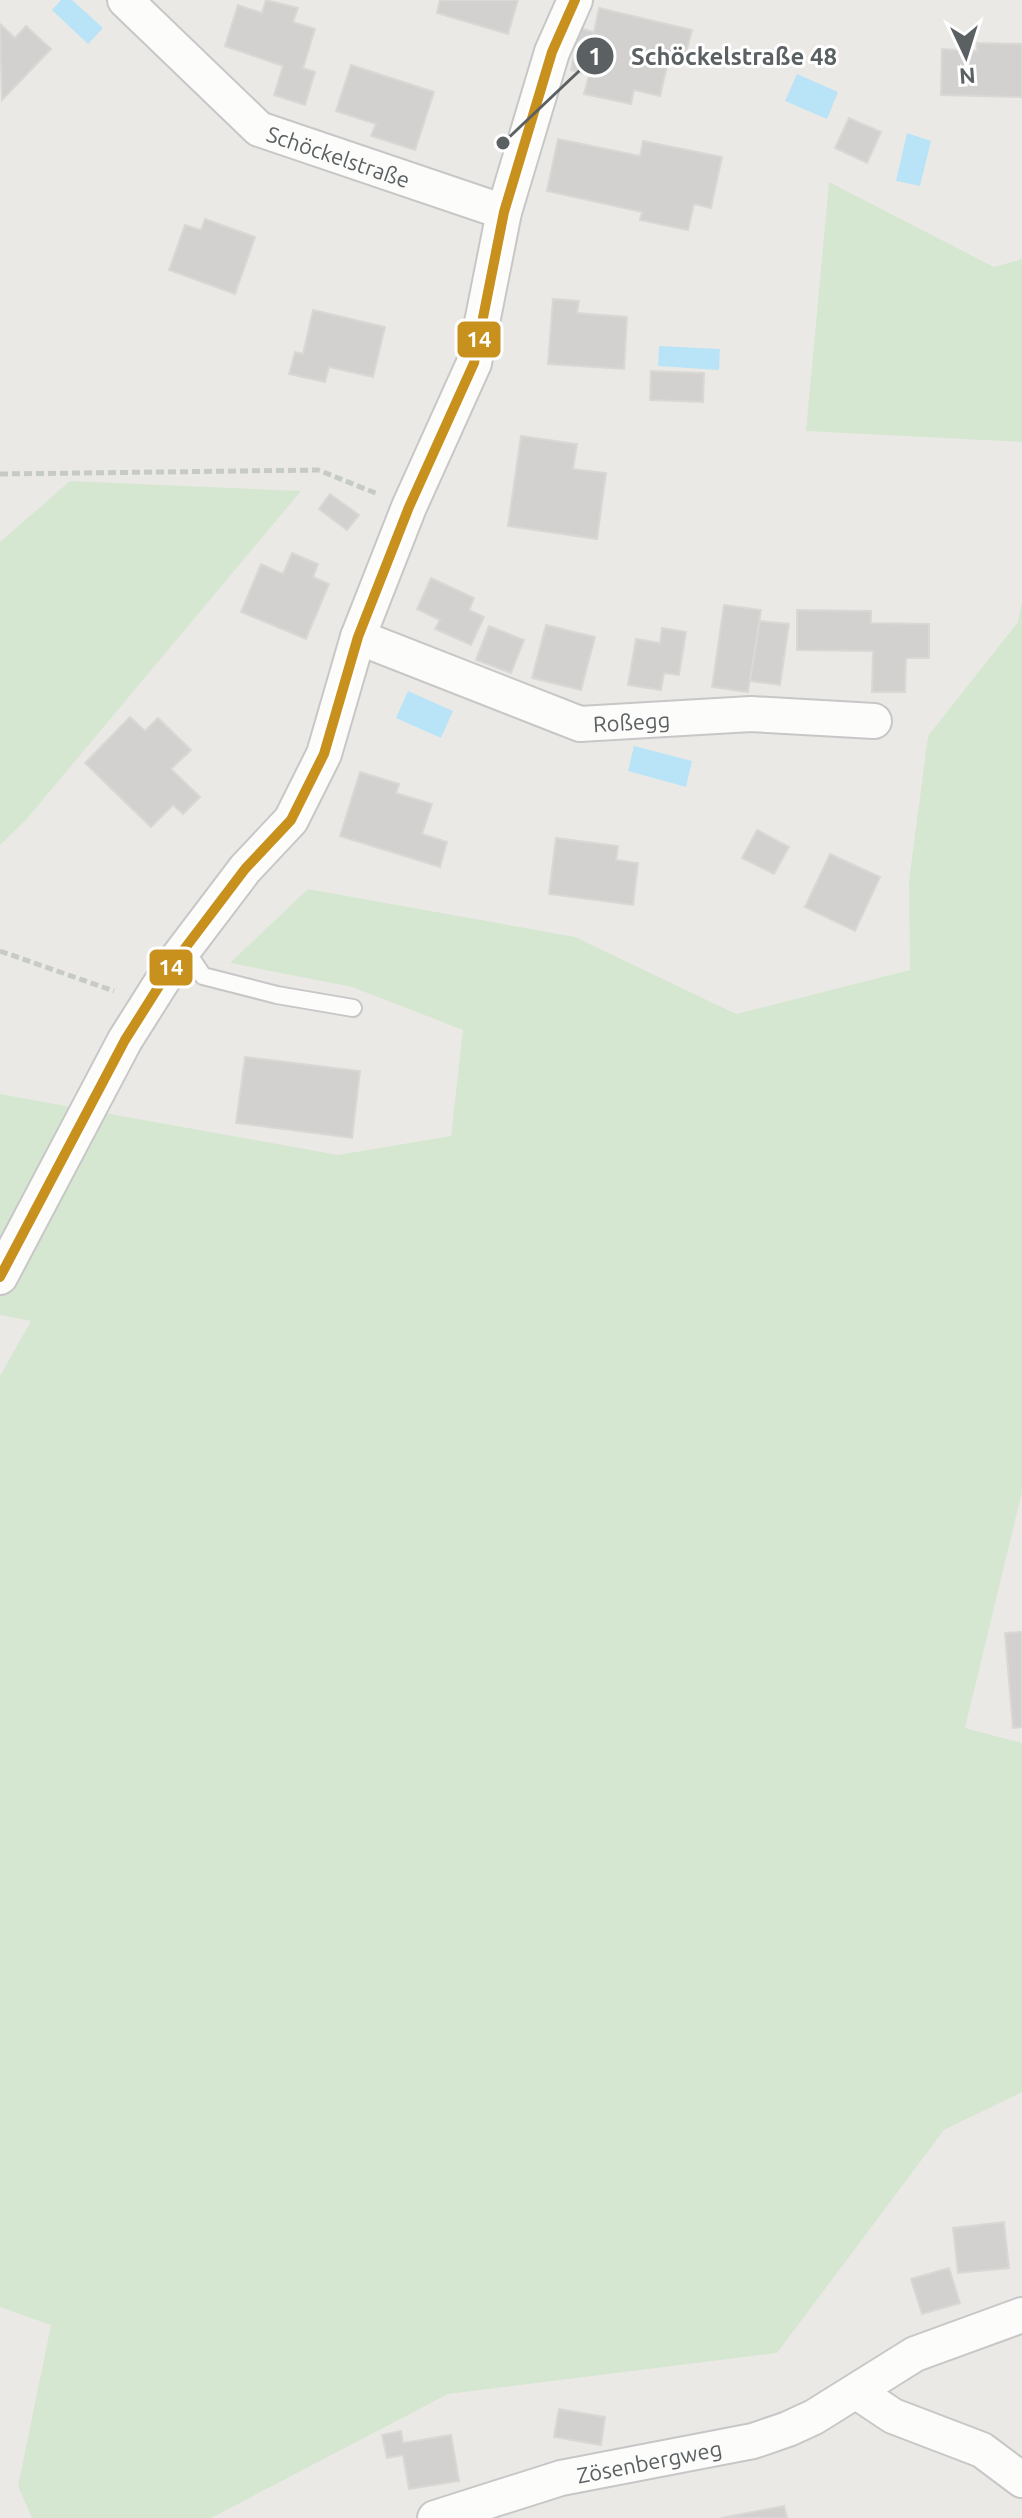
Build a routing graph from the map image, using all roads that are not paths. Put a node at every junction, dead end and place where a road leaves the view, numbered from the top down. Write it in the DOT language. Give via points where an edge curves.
graph roads {
  1 [pos="125,0"];
  2 [pos="575,0"];
  3 [pos="504,212"];
  4 [pos="358,637"];
  5 [pos="874,721"];
  6 [pos="185,949"];
  7 [pos="353,1008"];
  8 [pos="0,1277"];
  9 [pos="1022,2315"];
  10 [pos="857,2392"];
  11 [pos="982,2450"];
  12 [pos="1022,2450"];
  13 [pos="1022,2480"];
  14 [pos="435,2518"];
  1 -- 3 [label="street, Schöckelstraße" via="259,129"];
  2 -- 3 [label="street" via="552,52"];
  3 -- 4 [label="street" via="474,363"];
  4 -- 5 [label="street, Roßegg" via="580,724 751,714"];
  4 -- 6 [label="street" via="324,754 291,820 245,869"];
  6 -- 7 [label="lane" via="203,976"];
  6 -- 8 [label="street" via="125,1040"];
  9 -- 10 [label="street, Zösenbergweg" via="915,2354"];
  10 -- 11 [label="street" via="893,2416"];
  10 -- 14 [label="street, Zösenbergweg" via="814,2417 753,2441 561,2478"];
  11 -- 12 [label="street"];
  11 -- 13 [label="street"];
}
